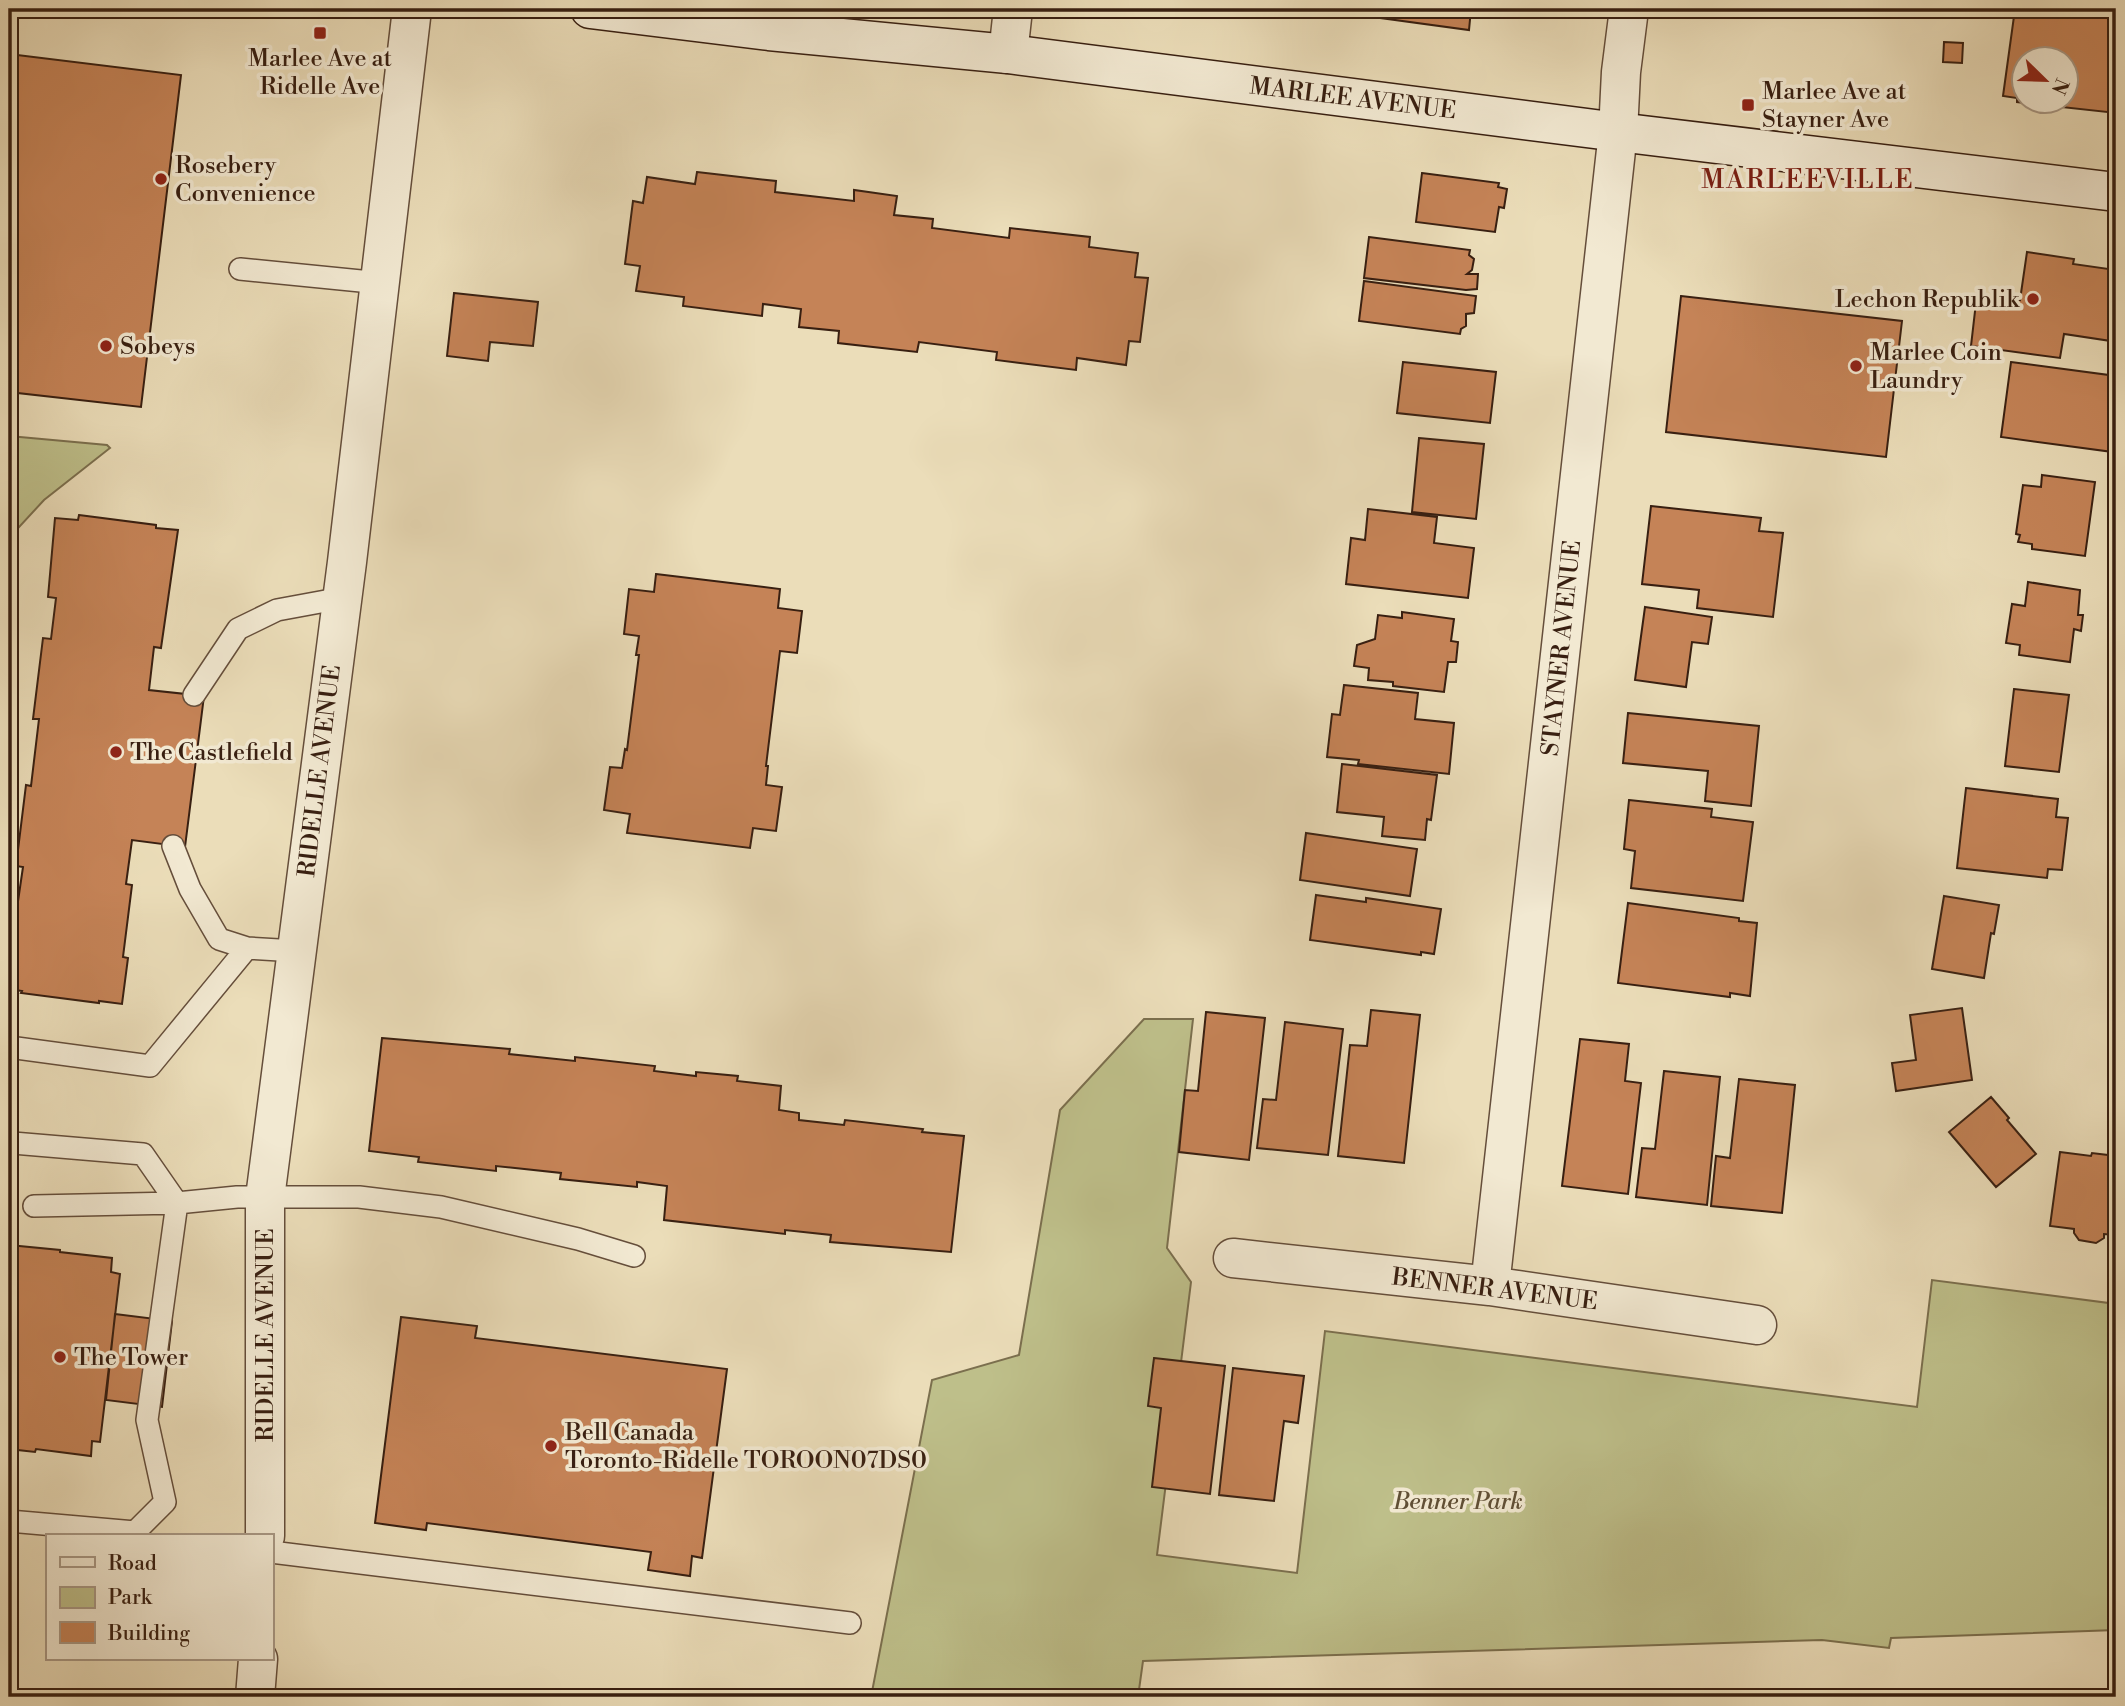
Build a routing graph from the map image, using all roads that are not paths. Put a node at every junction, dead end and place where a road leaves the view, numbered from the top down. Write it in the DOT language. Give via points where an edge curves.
graph roads {
  1 [pos="412,9"];
  2 [pos="590,9"];
  3 [pos="1013,9"];
  4 [pos="1629,9"];
  5 [pos="1008,54"];
  6 [pos="1618,132"];
  7 [pos="2116,192"];
  8 [pos="240,269"];
  9 [pos="381,283"];
  10 [pos="342,598"];
  11 [pos="194,695"];
  12 [pos="173,846"];
  13 [pos="247,948"];
  14 [pos="296,951"];
  15 [pos="9,1046"];
  16 [pos="13,1143"];
  17 [pos="265,1198"];
  18 [pos="177,1203"];
  19 [pos="34,1206"];
  20 [pos="634,1256"];
  21 [pos="1233,1258"];
  22 [pos="1490,1286"];
  23 [pos="1757,1325"];
  24 [pos="9,1521"];
  25 [pos="265,1534"];
  26 [pos="273,1552"];
  27 [pos="850,1623"];
  28 [pos="258,1660"];
  29 [pos="255,1697"];
  1 -- 9 [label="street, RIDELLE AVENUE"];
  2 -- 5 [label="street, MARLEE AVENUE"];
  3 -- 5 [label="street"];
  4 -- 6 [label="street, STAYNER AVENUE"];
  5 -- 6 [label="street, MARLEE AVENUE"];
  6 -- 7 [label="street, MARLEE AVENUE"];
  6 -- 22 [label="street, STAYNER AVENUE"];
  8 -- 9 [label="lane"];
  9 -- 10 [label="street, RIDELLE AVENUE"];
  10 -- 11 [label="lane" via="277,610 238,629"];
  10 -- 14 [label="street, RIDELLE AVENUE"];
  12 -- 13 [label="lane" via="190,889 219,939"];
  13 -- 14 [label="lane"];
  13 -- 15 [label="lane" via="150,1066"];
  14 -- 17 [label="street, RIDELLE AVENUE"];
  16 -- 18 [label="lane" via="143,1154"];
  17 -- 18 [label="lane"];
  17 -- 20 [label="lane" via="359,1197 441,1207"];
  17 -- 25 [label="street, RIDELLE AVENUE"];
  18 -- 19 [label="lane"];
  18 -- 24 [label="lane" via="147,1420 165,1503 135,1532"];
  21 -- 22 [label="street, BENNER AVENUE"];
  22 -- 23 [label="street, BENNER AVENUE"];
  26 -- 27 [label="lane"];
  28 -- 29 [label="street"];
}
